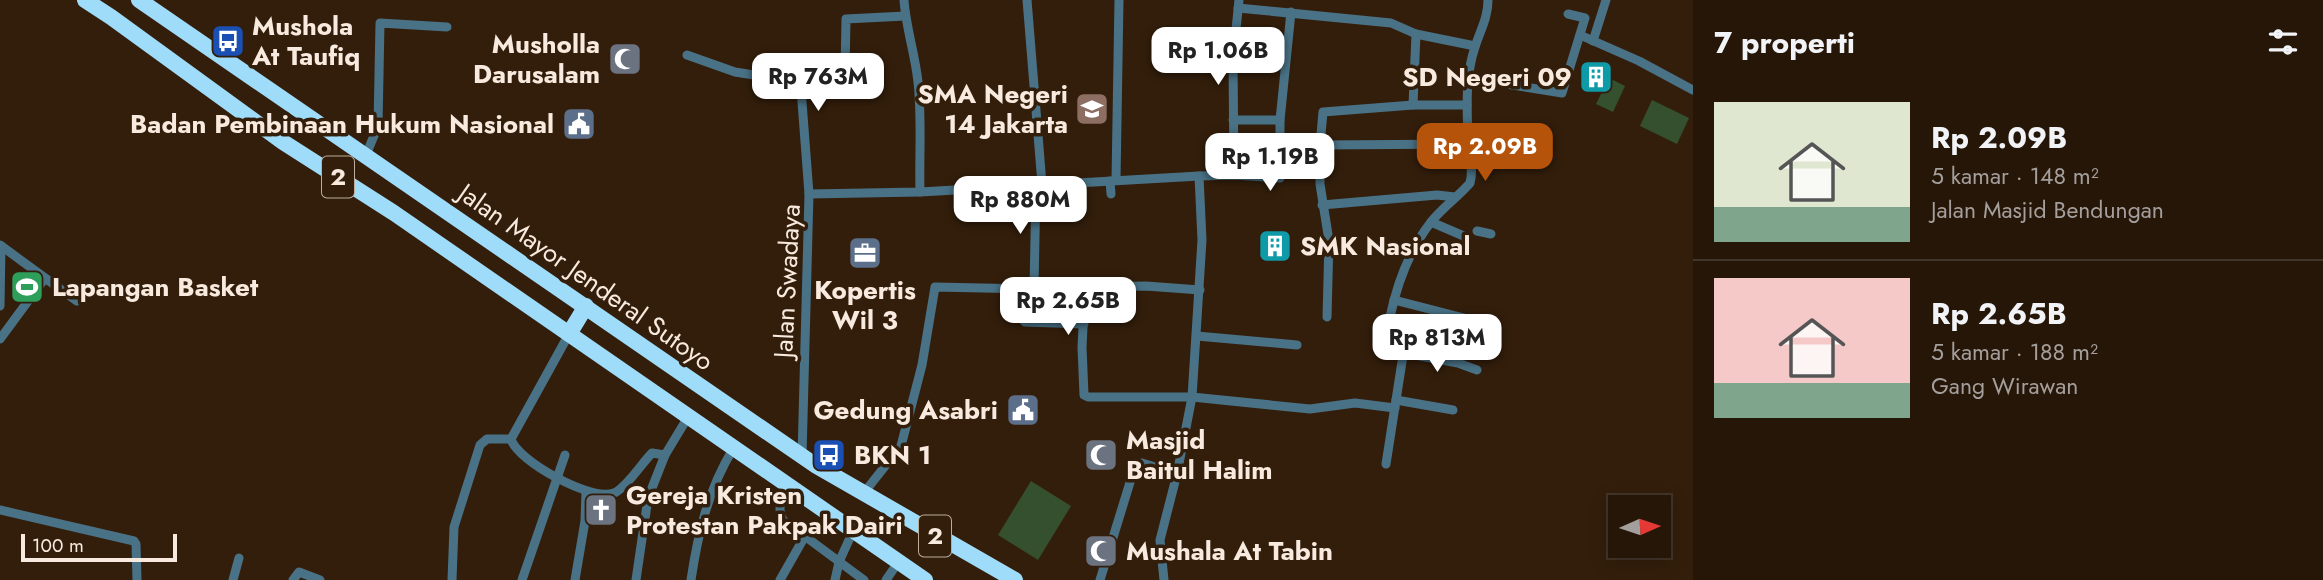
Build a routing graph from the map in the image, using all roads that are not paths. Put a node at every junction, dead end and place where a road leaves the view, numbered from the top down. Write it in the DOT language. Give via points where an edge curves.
graph roads {
  1 [pos="85,0"];
  2 [pos="139,0"];
  3 [pos="904,0"];
  4 [pos="1027,0"];
  5 [pos="1118,0"];
  6 [pos="1488,0"];
  7 [pos="1606,0"];
  8 [pos="1238,4"];
  9 [pos="156,5"];
  10 [pos="1291,12"];
  11 [pos="1568,13"];
  12 [pos="905,16"];
  13 [pos="447,27"];
  14 [pos="1416,34"];
  15 [pos="1580,35"];
  16 [pos="1593,41"];
  17 [pos="1475,46"];
  18 [pos="687,55"];
  19 [pos="800,76"];
  20 [pos="1469,78"];
  21 [pos="1693,90"];
  22 [pos="1413,105"];
  23 [pos="1467,105"];
  24 [pos="1233,120"];
  25 [pos="1280,120"];
  26 [pos="1468,144"];
  27 [pos="1320,145"];
  28 [pos="366,155"];
  29 [pos="1234,175"];
  30 [pos="1199,176"];
  31 [pos="1113,180"];
  32 [pos="1039,184"];
  33 [pos="920,192"];
  34 [pos="809,194"];
  35 [pos="1111,194"];
  36 [pos="1455,197"];
  37 [pos="1322,205"];
  38 [pos="1431,222"];
  39 [pos="1477,232"];
  40 [pos="1491,234"];
  41 [pos="1466,237"];
  42 [pos="1,246"];
  43 [pos="45,278"];
  44 [pos="1023,288"];
  45 [pos="1200,290"];
  46 [pos="77,300"];
  47 [pos="1394,300"];
  48 [pos="0,306"];
  49 [pos="586,306"];
  50 [pos="1327,317"];
  51 [pos="1084,324"];
  52 [pos="1495,326"];
  53 [pos="569,334"];
  54 [pos="1197,336"];
  55 [pos="0,339"];
  56 [pos="1297,345"];
  57 [pos="1404,352"];
  58 [pos="1477,370"];
  59 [pos="1192,397"];
  60 [pos="1396,404"];
  61 [pos="1453,410"];
  62 [pos="688,417"];
  63 [pos="511,439"];
  64 [pos="733,449"];
  65 [pos="565,455"];
  66 [pos="665,455"];
  67 [pos="802,456"];
  68 [pos="1387,464"];
  69 [pos="1177,474"];
  70 [pos="557,478"];
  71 [pos="790,487"];
  72 [pos="586,492"];
  73 [pos="863,494"];
  74 [pos="0,510"];
  75 [pos="853,531"];
  76 [pos="804,536"];
  77 [pos="239,558"];
  78 [pos="899,561"];
  79 [pos="839,562"];
  80 [pos="295,576"];
  81 [pos="636,579"];
  82 [pos="692,579"];
  83 [pos="137,580"];
  84 [pos="233,580"];
  85 [pos="320,580"];
  86 [pos="452,580"];
  87 [pos="522,580"];
  88 [pos="576,580"];
  89 [pos="648,580"];
  90 [pos="780,580"];
  91 [pos="835,580"];
  92 [pos="864,580"];
  93 [pos="886,580"];
  94 [pos="925,580"];
  95 [pos="1015,580"];
  96 [pos="1100,580"];
  97 [pos="1164,580"];
  1 -- 53 [label="highway, 2" via="284,142"];
  2 -- 9 [label="highway, Jalan Mayor Jenderal Sutoyo / 2"];
  3 -- 12 [label="street"];
  4 -- 32 [label="street"];
  5 -- 31 [label="street"];
  6 -- 17 [label="street"];
  7 -- 16 [label="street"];
  8 -- 10 [label="street"];
  8 -- 24 [label="street"];
  9 -- 28 [label="highway, Jalan Mayor Jenderal Sutoyo / 2"];
  10 -- 14 [label="street" via="1391,23"];
  10 -- 25 [label="street"];
  11 -- 15 [label="street" via="1585,18"];
  12 -- 19 [label="street" via="847,19 845,73"];
  12 -- 33 [label="street" via="918,85"];
  13 -- 28 [label="street" via="380,23 378,126"];
  14 -- 17 [label="street"];
  14 -- 22 [label="street"];
  15 -- 16 [label="street"];
  15 -- 20 [label="street" via="1562,93"];
  16 -- 21 [label="street"];
  17 -- 20 [label="street"];
  18 -- 19 [label="street" via="735,72"];
  19 -- 34 [label="street"];
  20 -- 23 [label="street"];
  22 -- 23 [label="street"];
  22 -- 27 [label="street" via="1324,111"];
  23 -- 26 [label="street"];
  24 -- 25 [label="street"];
  24 -- 29 [label="street"];
  25 -- 29 [label="street, Jalan Swadaya" via="1281,178"];
  26 -- 27 [label="street"];
  26 -- 36 [label="street" via="1471,177"];
  27 -- 37 [label="street"];
  28 -- 49 [label="highway, Jalan Mayor Jenderal Sutoyo / 2"];
  29 -- 30 [label="street, Jalan Swadaya"];
  30 -- 31 [label="street, Jalan Swadaya"];
  30 -- 45 [label="street"];
  31 -- 32 [label="street, Jalan Swadaya"];
  31 -- 35 [label="street"];
  32 -- 33 [label="street, Jalan Swadaya"];
  32 -- 44 [label="street" via="1034,289"];
  33 -- 34 [label="street, Jalan Swadaya"];
  34 -- 67 [label="street, Jalan Swadaya"];
  36 -- 37 [label="street"];
  36 -- 38 [label="street"];
  37 -- 50 [label="street" via="1329,241"];
  38 -- 41 [label="street"];
  38 -- 47 [label="street" via="1409,260"];
  39 -- 40 [label="street"];
  42 -- 43 [label="street"];
  42 -- 48 [label="street"];
  43 -- 46 [label="street"];
  43 -- 55 [label="street"];
  44 -- 51 [label="street" via="1025,322"];
  44 -- 73 [label="street" via="935,287 922,365 901,446"];
  45 -- 51 [label="street" via="1088,285"];
  45 -- 54 [label="street"];
  47 -- 52 [label="street"];
  47 -- 57 [label="street" via="1391,320 1405,334"];
  49 -- 53 [label="highway"];
  49 -- 67 [label="highway, Jalan Mayor Jenderal Sutoyo / 2"];
  51 -- 59 [label="street" via="1084,395"];
  53 -- 62 [label="highway, 2"];
  53 -- 63 [label="street"];
  54 -- 56 [label="street"];
  54 -- 59 [label="street"];
  57 -- 58 [label="street"];
  57 -- 60 [label="street"];
  59 -- 60 [label="street" via="1310,410 1355,403"];
  59 -- 69 [label="street"];
  60 -- 61 [label="street"];
  60 -- 68 [label="street"];
  62 -- 64 [label="highway, 2"];
  62 -- 66 [label="street"];
  63 -- 70 [label="street" via="517,450"];
  63 -- 86 [label="street" via="486,439 480,445 454,527"];
  64 -- 71 [label="highway, 2"];
  64 -- 82 [label="street" via="707,501"];
  65 -- 70 [label="street"];
  66 -- 72 [label="street" via="652,453 613,494"];
  66 -- 81 [label="street" via="648,498"];
  67 -- 73 [label="highway, Jalan Mayor Jenderal Sutoyo / 2"];
  69 -- 96 [label="street" via="1142,463 1135,466"];
  69 -- 97 [label="street" via="1160,540"];
  70 -- 72 [label="street"];
  70 -- 87 [label="street"];
  71 -- 75 [label="highway, 2"];
  71 -- 76 [label="street" via="780,501 780,515"];
  72 -- 88 [label="street"];
  73 -- 95 [label="highway, Jalan Mayor Jenderal Sutoyo / 2"];
  74 -- 83 [label="street" via="134,541"];
  75 -- 78 [label="highway, 2"];
  75 -- 79 [label="street"];
  76 -- 79 [label="street"];
  76 -- 90 [label="street"];
  77 -- 84 [label="street"];
  78 -- 93 [label="street"];
  78 -- 94 [label="highway, 2"];
  79 -- 91 [label="street"];
  79 -- 92 [label="street"];
  80 -- 85 [label="street"];
  81 -- 89 [label="street"];
}
